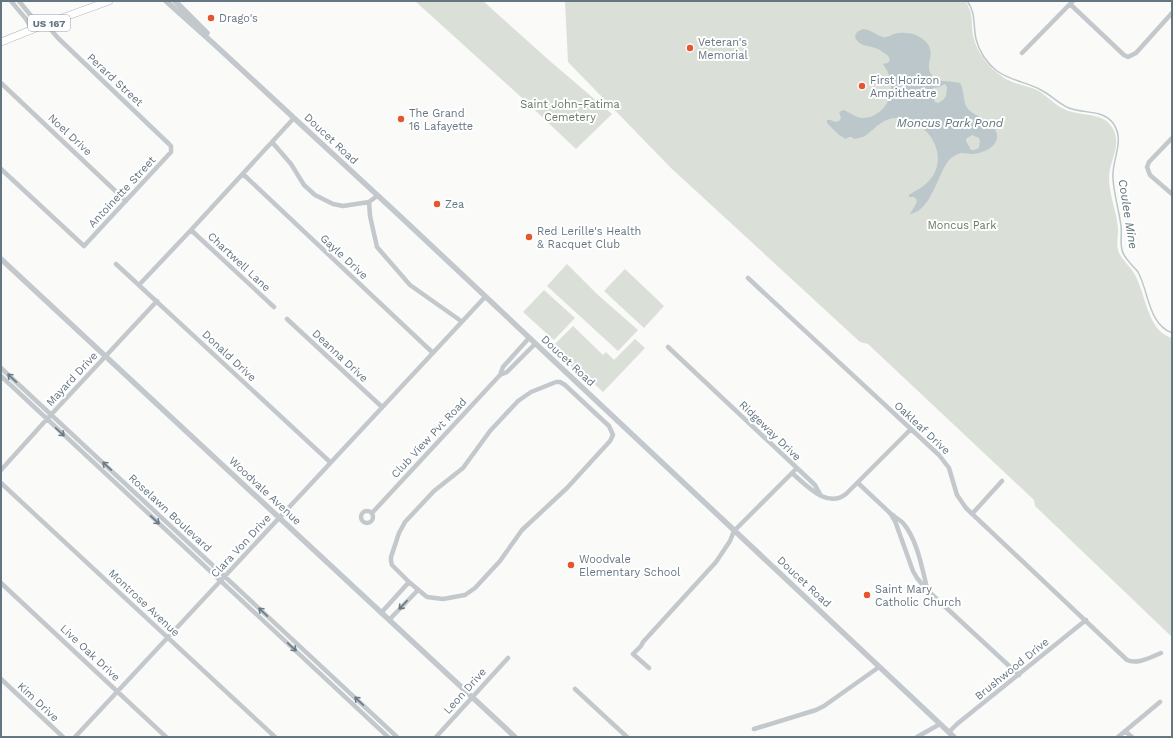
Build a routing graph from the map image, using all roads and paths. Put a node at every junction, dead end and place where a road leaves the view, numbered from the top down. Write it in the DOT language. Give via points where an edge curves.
graph roads {
  1 [pos="11,1"];
  2 [pos="19,1"];
  3 [pos="109,1"];
  4 [pos="166,1"];
  5 [pos="175,1"];
  6 [pos="1072,2"];
  7 [pos="1172,13"];
  8 [pos="46,24"];
  9 [pos="34,28"];
  10 [pos="1,42"];
  11 [pos="1022,53"];
  12 [pos="1,83"];
  13 [pos="266,92"];
  14 [pos="294,118"];
  15 [pos="1172,138"];
  16 [pos="272,142"];
  17 [pos="171,149"];
  18 [pos="1,169"];
  19 [pos="243,174"];
  20 [pos="1172,194"];
  21 [pos="377,196"];
  22 [pos="126,201"];
  23 [pos="369,202"];
  24 [pos="191,230"];
  25 [pos="1,259"];
  26 [pos="116,264"];
  27 [pos="748,278"];
  28 [pos="139,285"];
  29 [pos="485,297"];
  30 [pos="157,302"];
  31 [pos="274,307"];
  32 [pos="287,319"];
  33 [pos="461,321"];
  34 [pos="529,338"];
  35 [pos="535,344"];
  36 [pos="668,347"];
  37 [pos="433,353"];
  38 [pos="105,356"];
  39 [pos="1,368"];
  40 [pos="568,374"];
  41 [pos="500,375"];
  42 [pos="1,376"];
  43 [pos="560,382"];
  44 [pos="382,407"];
  45 [pos="51,414"];
  46 [pos="47,419"];
  47 [pos="911,429"];
  48 [pos="96,456"];
  49 [pos="92,461"];
  50 [pos="330,462"];
  51 [pos="797,468"];
  52 [pos="1,470"];
  53 [pos="792,473"];
  54 [pos="1002,481"];
  55 [pos="1,483"];
  56 [pos="858,483"];
  57 [pos="820,494"];
  58 [pos="138,495"];
  59 [pos="133,500"];
  60 [pos="372,513"];
  61 [pos="890,513"];
  62 [pos="972,514"];
  63 [pos="279,518"];
  64 [pos="734,531"];
  65 [pos="177,532"];
  66 [pos="173,537"];
  67 [pos="224,576"];
  68 [pos="220,580"];
  69 [pos="409,582"];
  70 [pos="1,583"];
  71 [pos="418,590"];
  72 [pos="927,590"];
  73 [pos="381,612"];
  74 [pos="389,620"];
  75 [pos="1086,620"];
  76 [pos="274,622"];
  77 [pos="270,627"];
  78 [pos="167,637"];
  79 [pos="1161,653"];
  80 [pos="508,658"];
  81 [pos="321,666"];
  82 [pos="879,666"];
  83 [pos="649,668"];
  84 [pos="317,671"];
  85 [pos="1019,675"];
  86 [pos="1,679"];
  87 [pos="575,688"];
  88 [pos="118,692"];
  89 [pos="472,697"];
  90 [pos="1160,702"];
  91 [pos="368,710"];
  92 [pos="364,715"];
  93 [pos="940,724"];
  94 [pos="754,729"];
  95 [pos="1125,731"];
  96 [pos="949,732"];
  97 [pos="63,737"];
  98 [pos="75,737"];
  99 [pos="166,737"];
  100 [pos="275,737"];
  101 [pos="388,737"];
  102 [pos="397,737"];
  103 [pos="436,737"];
  104 [pos="515,737"];
  105 [pos="628,737"];
  106 [pos="917,737"];
  107 [pos="954,737"];
  108 [pos="1118,737"];
  109 [pos="1132,737"];
  1 -- 9 [label="street"];
  2 -- 9 [label="street" via="32,17"];
  3 -- 8 [label="main road, US 167"];
  4 -- 13 [label="street, Doucet Road"];
  5 -- 13 [label="street" via="256,79"];
  6 -- 7 [label="street" via="1128,57 1136,53"];
  6 -- 11 [label="street"];
  8 -- 9 [label="main road, US 167"];
  8 -- 17 [label="street, Perard Street" via="169,144"];
  9 -- 10 [label="main road, US 167"];
  12 -- 22 [label="street, Noel Drive"];
  13 -- 14 [label="street, Doucet Road"];
  14 -- 16 [label="street"];
  14 -- 21 [label="street, Doucet Road"];
  15 -- 20 [label="street" via="1147,167 1150,175"];
  16 -- 19 [label="street"];
  16 -- 23 [label="street" via="291,164 304,185 315,195 343,206"];
  17 -- 22 [label="street, Antoinette Street"];
  18 -- 22 [label="street, Antoinette Street" via="84,246"];
  19 -- 24 [label="street"];
  19 -- 37 [label="street, Gayle Drive"];
  21 -- 23 [label="street"];
  21 -- 29 [label="street, Doucet Road"];
  23 -- 33 [label="street" via="377,247 410,285"];
  24 -- 28 [label="street"];
  24 -- 31 [label="street, Chartwell Lane"];
  25 -- 38 [label="street, Woodvale Avenue"];
  26 -- 28 [label="street, Donald Drive"];
  27 -- 47 [label="street, Oakleaf Drive"];
  28 -- 30 [label="street, Donald Drive"];
  29 -- 33 [label="street, Clara Von Drive"];
  29 -- 34 [label="street, Doucet Road"];
  30 -- 38 [label="street, Mayard Drive"];
  30 -- 50 [label="street, Donald Drive"];
  32 -- 44 [label="street, Deanna Drive"];
  33 -- 37 [label="street, Clara Von Drive"];
  34 -- 35 [label="street, Doucet Road"];
  34 -- 41 [label="street, Club View Pvt Road" via="503,367"];
  35 -- 40 [label="street, Doucet Road"];
  35 -- 41 [label="street, Club View Pvt Road" via="507,372"];
  36 -- 51 [label="street, Ridgeway Drive"];
  37 -- 44 [label="street, Clara Von Drive"];
  38 -- 45 [label="street, Mayard Drive"];
  38 -- 63 [label="street, Woodvale Avenue"];
  45 -- 39 [label="street, Roselawn Boulevard, one-way"];
  40 -- 43 [label="street"];
  40 -- 64 [label="street, Doucet Road"];
  41 -- 60 [label="street, Club View Pvt Road"];
  42 -- 46 [label="street, Roselawn Boulevard"];
  43 -- 69 [label="street" via="531,392 518,401 490,431 463,468 434,491 405,522 391,561"];
  43 -- 71 [label="street" via="609,426 613,435 610,442 567,488 522,530 500,561 472,591 448,599 437,599 427,597"];
  44 -- 50 [label="street, Clara Von Drive"];
  45 -- 46 [label="street, Mayard Drive"];
  45 -- 48 [label="street, Roselawn Boulevard"];
  46 -- 49 [label="street, Roselawn Boulevard, one-way"];
  46 -- 52 [label="street, Mayard Drive"];
  47 -- 56 [label="street"];
  47 -- 62 [label="street, Oakleaf Drive" via="946,463 957,495"];
  48 -- 49 [label="street"];
  58 -- 48 [label="street, Roselawn Boulevard, one-way"];
  49 -- 59 [label="street, Roselawn Boulevard"];
  50 -- 63 [label="street, Clara Von Drive"];
  51 -- 53 [label="street, Ridgeway Drive"];
  51 -- 57 [label="street"];
  53 -- 57 [label="street"];
  53 -- 64 [label="street, Ridgeway Drive"];
  54 -- 62 [label="street"];
  55 -- 78 [label="street, Montrose Avenue"];
  56 -- 57 [label="street" via="838,499 828,499"];
  56 -- 61 [label="street"];
  58 -- 59 [label="street"];
  58 -- 65 [label="street, Roselawn Boulevard"];
  59 -- 66 [label="street, Roselawn Boulevard, one-way"];
  61 -- 72 [label="street" via="913,571"];
  61 -- 72 [label="street" via="901,521 910,533"];
  62 -- 75 [label="street, Oakleaf Drive"];
  63 -- 67 [label="street, Clara Von Drive"];
  63 -- 73 [label="street, Woodvale Avenue"];
  64 -- 82 [label="street, Doucet Road"];
  64 -- 83 [label="street, Ridgeway Drive" via="716,562 633,654"];
  65 -- 66 [label="street"];
  65 -- 67 [label="street, Roselawn Boulevard"];
  66 -- 68 [label="street, Roselawn Boulevard"];
  67 -- 68 [label="street, Clara Von Drive"];
  76 -- 67 [label="street, Roselawn Boulevard, one-way"];
  68 -- 77 [label="street, Roselawn Boulevard"];
  68 -- 78 [label="street, Clara Von Drive"];
  69 -- 71 [label="street"];
  69 -- 73 [label="street"];
  70 -- 88 [label="street, Live Oak Drive"];
  71 -- 74 [label="street, one-way"];
  72 -- 85 [label="street"];
  73 -- 74 [label="street, Woodvale Avenue"];
  74 -- 89 [label="street, Woodvale Avenue"];
  75 -- 79 [label="street, Oakleaf Drive" via="1129,661 1134,662"];
  75 -- 85 [label="street, Brushwood Drive"];
  76 -- 77 [label="street"];
  76 -- 81 [label="street, Roselawn Boulevard"];
  77 -- 84 [label="street, Roselawn Boulevard, one-way"];
  78 -- 88 [label="street, Clara Von Drive"];
  78 -- 100 [label="street, Montrose Avenue"];
  80 -- 89 [label="street, Leon Drive"];
  81 -- 84 [label="street"];
  91 -- 81 [label="street, Roselawn Boulevard, one-way"];
  82 -- 93 [label="street, Doucet Road"];
  82 -- 94 [label="street" via="824,706"];
  84 -- 92 [label="street, Roselawn Boulevard"];
  85 -- 96 [label="street, Brushwood Drive"];
  86 -- 97 [label="street, Kim Drive"];
  87 -- 105 [label="street"];
  88 -- 98 [label="street, Clara Von Drive"];
  88 -- 99 [label="street, Live Oak Drive"];
  89 -- 103 [label="street, Leon Drive"];
  89 -- 104 [label="street, Woodvale Avenue"];
  90 -- 95 [label="street"];
  91 -- 92 [label="street"];
  91 -- 102 [label="street, Roselawn Boulevard"];
  92 -- 101 [label="street, Roselawn Boulevard"];
  93 -- 96 [label="street, Doucet Road"];
  93 -- 106 [label="street"];
  95 -- 108 [label="street"];
  95 -- 109 [label="street"];
  96 -- 107 [label="street, Doucet Road"];
}
